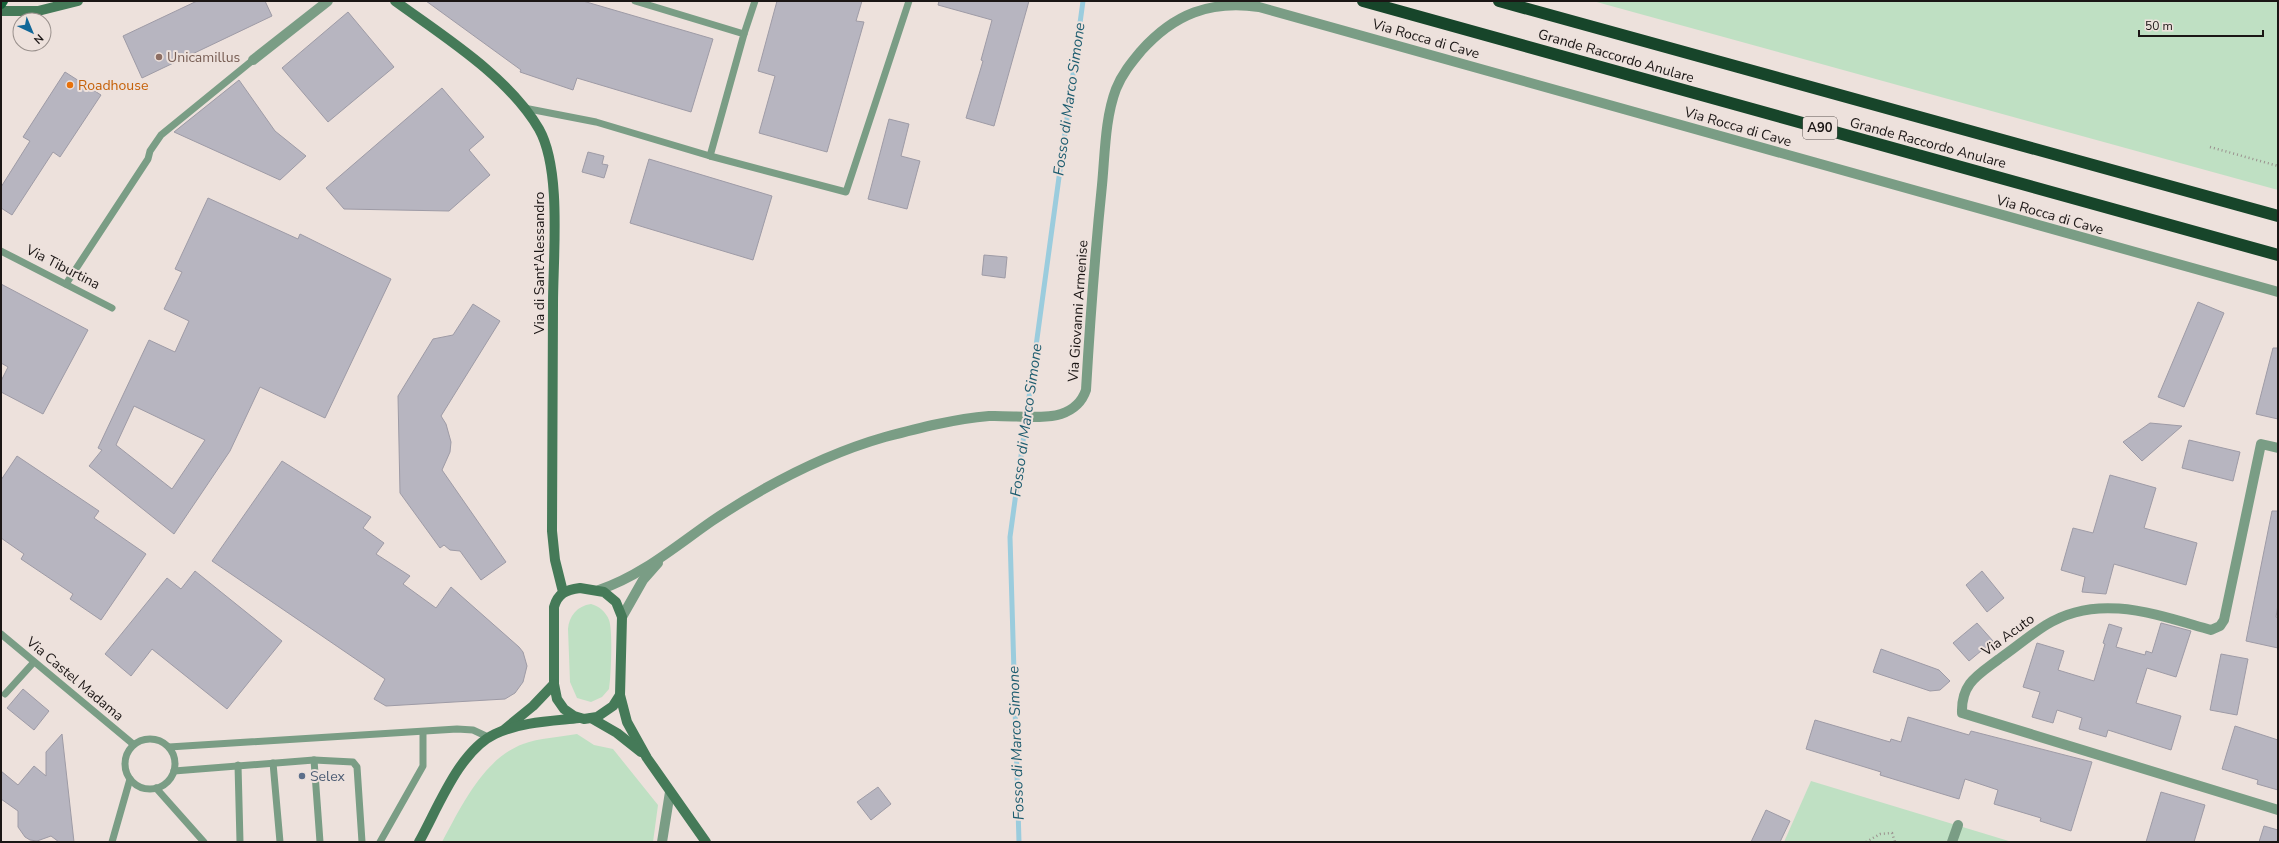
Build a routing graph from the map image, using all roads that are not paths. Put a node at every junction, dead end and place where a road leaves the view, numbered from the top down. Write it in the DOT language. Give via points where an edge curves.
graph roads {
  1 [pos="3,1"];
  2 [pos="78,1"];
  3 [pos="328,1"];
  4 [pos="395,1"];
  5 [pos="635,1"];
  6 [pos="755,1"];
  7 [pos="909,1"];
  8 [pos="1363,1"];
  9 [pos="1499,1"];
  10 [pos="1,4"];
  11 [pos="1260,7"];
  12 [pos="1,11"];
  13 [pos="744,34"];
  14 [pos="253,60"];
  15 [pos="524,108"];
  16 [pos="710,156"];
  17 [pos="2278,216"];
  18 [pos="1,251"];
  19 [pos="2278,255"];
  20 [pos="66,284"];
  21 [pos="2278,292"];
  22 [pos="112,308"];
  23 [pos="2278,448"];
  24 [pos="663,556"];
  25 [pos="599,590"];
  26 [pos="563,592"];
  27 [pos="622,617"];
  28 [pos="1,634"];
  29 [pos="34,662"];
  30 [pos="554,684"];
  31 [pos="5,694"];
  32 [pos="620,695"];
  33 [pos="579,718"];
  34 [pos="591,718"];
  35 [pos="502,731"];
  36 [pos="422,732"];
  37 [pos="488,737"];
  38 [pos="133,744"];
  39 [pos="169,747"];
  40 [pos="647,758"];
  41 [pos="314,760"];
  42 [pos="273,763"];
  43 [pos="238,765"];
  44 [pos="174,772"];
  45 [pos="130,779"];
  46 [pos="156,788"];
  47 [pos="670,792"];
  48 [pos="2278,810"];
  49 [pos="1958,825"];
  50 [pos="112,842"];
  51 [pos="204,842"];
  52 [pos="240,842"];
  53 [pos="280,842"];
  54 [pos="320,842"];
  55 [pos="362,842"];
  56 [pos="380,842"];
  57 [pos="419,842"];
  58 [pos="662,842"];
  59 [pos="706,842"];
  60 [pos="1952,842"];
  1 -- 10 [label="main road"];
  2 -- 12 [label="street" via="38,11"];
  3 -- 14 [label="street"];
  4 -- 15 [label="street, Via di Sant'Alessandro" via="483,68"];
  5 -- 13 [label="lane"];
  6 -- 13 [label="lane"];
  7 -- 16 [label="lane" via="846,192"];
  8 -- 19 [label="highway, Grande Raccordo Anulare / A90"];
  9 -- 17 [label="highway, Grande Raccordo Anulare"];
  11 -- 21 [label="street, Via Rocca di Cave"];
  11 -- 24 [label="street, Via Giovanni Armenise" via="1226,4 1211,6 1186,15 1157,35 1122,76 1112,102 1107,132 1086,390 1082,399 1072,409 1058,415 976,417 872,441 778,480"];
  13 -- 16 [label="lane"];
  14 -- 20 [label="lane" via="169,127 155,143 148,159"];
  15 -- 16 [label="lane" via="596,122"];
  15 -- 26 [label="street, Via di Sant'Alessandro" via="543,137 552,172 552,531 555,560"];
  18 -- 20 [label="lane, Via Tiburtina"];
  20 -- 22 [label="lane, Via Tiburtina"];
  23 -- 48 [label="street, Via Acuto" via="2261,444 2224,620 2220,626 2211,630 2118,607 2075,612 2046,625 1970,680 1962,700 1962,713"];
  24 -- 25 [label="street, Via Giovanni Armenise" via="628,578"];
  24 -- 27 [label="street, Via Giovanni Armenise" via="643,580"];
  25 -- 26 [label="street" via="580,588"];
  25 -- 27 [label="street" via="616,602"];
  26 -- 30 [label="street" via="556,601 553,613"];
  27 -- 32 [label="street"];
  28 -- 29 [label="lane, Via Castel Madama"];
  29 -- 31 [label="lane"];
  29 -- 38 [label="lane, Via Castel Madama"];
  30 -- 33 [label="street" via="561,705 570,714"];
  30 -- 35 [label="street" via="533,706"];
  32 -- 34 [label="street" via="608,711"];
  32 -- 40 [label="street" via="627,722"];
  33 -- 34 [label="street"];
  33 -- 35 [label="street" via="540,722"];
  34 -- 40 [label="street" via="626,740"];
  35 -- 37 [label="street"];
  36 -- 37 [label="lane" via="469,730"];
  36 -- 39 [label="lane"];
  36 -- 56 [label="lane" via="423,766"];
  37 -- 57 [label="street" via="472,750 463,762"];
  38 -- 39 [label="lane" via="144,739 156,739"];
  38 -- 45 [label="lane" via="128,750 124,765"];
  39 -- 44 [label="lane" via="175,763"];
  40 -- 47 [label="street"];
  41 -- 42 [label="lane"];
  41 -- 54 [label="lane"];
  41 -- 55 [label="lane" via="353,762 357,767"];
  42 -- 43 [label="lane"];
  42 -- 53 [label="lane"];
  43 -- 44 [label="lane"];
  43 -- 52 [label="lane"];
  44 -- 46 [label="lane" via="170,779"];
  45 -- 46 [label="lane" via="142,788"];
  45 -- 50 [label="lane"];
  46 -- 51 [label="lane"];
  47 -- 58 [label="street"];
  47 -- 59 [label="street"];
  49 -- 60 [label="street"];
}
